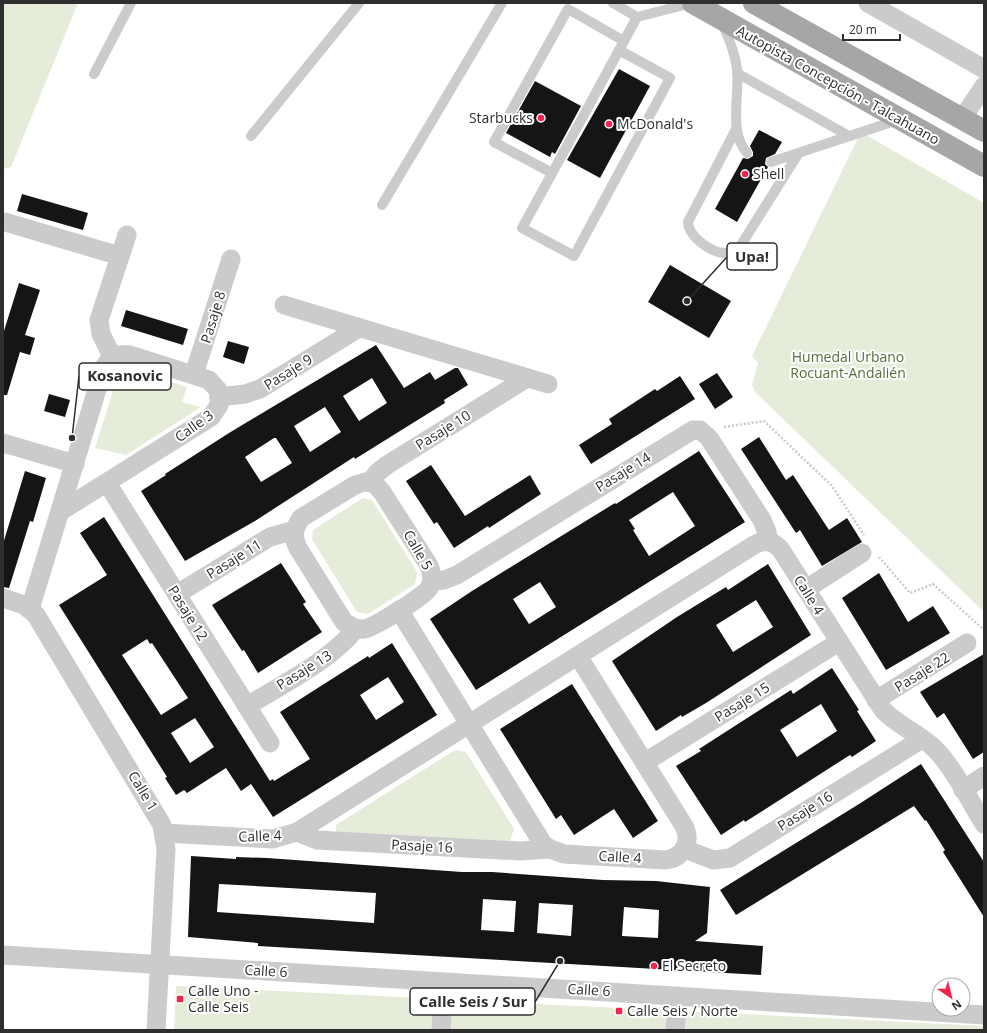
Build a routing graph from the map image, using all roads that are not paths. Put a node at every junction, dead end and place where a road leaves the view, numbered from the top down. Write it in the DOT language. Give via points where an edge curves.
graph roads {
  1 [pos="130,3"];
  2 [pos="359,3"];
  3 [pos="502,3"];
  4 [pos="613,3"];
  5 [pos="692,3"];
  6 [pos="754,3"];
  7 [pos="868,3"];
  8 [pos="638,17"];
  9 [pos="721,19"];
  10 [pos="624,41"];
  11 [pos="619,50"];
  12 [pos="984,70"];
  13 [pos="738,73"];
  14 [pos="94,74"];
  15 [pos="984,86"];
  16 [pos="899,119"];
  17 [pos="962,119"];
  18 [pos="736,129"];
  19 [pos="984,131"];
  20 [pos="251,136"];
  21 [pos="849,136"];
  22 [pos="747,153"];
  23 [pos="798,154"];
  24 [pos="771,162"];
  25 [pos="984,166"];
  26 [pos="552,173"];
  27 [pos="382,205"];
  28 [pos="5,222"];
  29 [pos="127,235"];
  30 [pos="119,259"];
  31 [pos="231,259"];
  32 [pos="284,305"];
  33 [pos="355,330"];
  34 [pos="113,358"];
  35 [pos="194,374"];
  36 [pos="523,380"];
  37 [pos="548,384"];
  38 [pos="220,397"];
  39 [pos="3,443"];
  40 [pos="75,464"];
  41 [pos="370,482"];
  42 [pos="107,483"];
  43 [pos="60,511"];
  44 [pos="295,530"];
  45 [pos="768,541"];
  46 [pos="869,549"];
  47 [pos="432,581"];
  48 [pos="806,589"];
  49 [pos="177,594"];
  50 [pos="3,598"];
  51 [pos="30,609"];
  52 [pos="399,610"];
  53 [pos="356,628"];
  54 [pos="839,642"];
  55 [pos="967,643"];
  56 [pos="578,656"];
  57 [pos="876,700"];
  58 [pos="247,706"];
  59 [pos="469,724"];
  60 [pos="922,738"];
  61 [pos="270,743"];
  62 [pos="644,762"];
  63 [pos="984,776"];
  64 [pos="963,790"];
  65 [pos="984,824"];
  66 [pos="296,832"];
  67 [pos="164,833"];
  68 [pos="550,849"];
  69 [pos="685,849"];
  70 [pos="3,955"];
  71 [pos="160,964"];
  72 [pos="444,982"];
  73 [pos="678,996"];
  74 [pos="984,1014"];
  75 [pos="156,1030"];
  76 [pos="441,1030"];
  77 [pos="675,1030"];
  1 -- 14 [label="lane"];
  2 -- 20 [label="lane"];
  3 -- 27 [label="lane"];
  4 -- 8 [label="lane"];
  5 -- 8 [label="lane"];
  5 -- 9 [label="main road, Autopista Concepción - Talcahuano"];
  6 -- 17 [label="main road"];
  7 -- 12 [label="street"];
  8 -- 10 [label="lane"];
  9 -- 13 [label="lane"];
  9 -- 16 [label="main road, Autopista Concepción - Talcahuano"];
  10 -- 11 [label="lane"];
  10 -- 26 [label="lane" via="568,9 494,142"];
  11 -- 26 [label="lane"];
  11 -- 26 [label="lane" via="670,78 574,256 522,228"];
  13 -- 18 [label="lane"];
  13 -- 21 [label="lane"];
  15 -- 17 [label="street"];
  16 -- 21 [label="lane"];
  16 -- 25 [label="main road, Autopista Concepción - Talcahuano"];
  17 -- 19 [label="main road"];
  18 -- 22 [label="lane" via="740,143"];
  18 -- 23 [label="lane" via="688,222 688,227 695,238 718,251 730,252 742,245"];
  21 -- 23 [label="lane"];
  23 -- 24 [label="lane"];
  28 -- 30 [label="street"];
  29 -- 30 [label="street"];
  30 -- 34 [label="street" via="99,320 101,334"];
  31 -- 35 [label="street, Pasaje 8"];
  32 -- 33 [label="street"];
  33 -- 36 [label="street"];
  33 -- 38 [label="street, Pasaje 9" via="260,389"];
  34 -- 35 [label="street, Calle 3" via="124,354 130,355"];
  34 -- 40 [label="street" via="103,370"];
  35 -- 38 [label="street, Calle 3" via="209,380 218,390"];
  36 -- 37 [label="street"];
  36 -- 41 [label="street, Pasaje 10" via="387,465"];
  38 -- 42 [label="street, Calle 3" via="216,412 211,417"];
  39 -- 40 [label="street"];
  40 -- 43 [label="street"];
  41 -- 44 [label="street" via="355,485 307,515 297,524"];
  41 -- 47 [label="street, Calle 5" via="382,492 424,558 431,570"];
  42 -- 43 [label="street, Calle 3"];
  42 -- 49 [label="street, Pasaje 12"];
  43 -- 51 [label="street"];
  44 -- 49 [label="street, Pasaje 11" via="270,537"];
  44 -- 53 [label="street" via="295,542 344,622"];
  45 -- 47 [label="street, Pasaje 14" via="762,520 709,438 700,430 693,430 458,575"];
  45 -- 48 [label="street, Calle 4" via="778,546"];
  45 -- 56 [label="street, Calle 4" via="754,545"];
  46 -- 48 [label="street"];
  47 -- 52 [label="street, Calle 5" via="427,592"];
  48 -- 54 [label="street, Calle 4"];
  49 -- 58 [label="street, Pasaje 12"];
  50 -- 51 [label="street, Calle 1"];
  51 -- 67 [label="street, Calle 1" via="41,621 154,810"];
  52 -- 53 [label="street, Calle 5" via="368,628"];
  52 -- 59 [label="street"];
  53 -- 58 [label="street, Pasaje 13" via="334,652"];
  54 -- 57 [label="street, Calle 4"];
  54 -- 62 [label="street, Pasaje 15"];
  55 -- 57 [label="street, Pasaje 22"];
  56 -- 59 [label="street, Calle 4"];
  56 -- 62 [label="street"];
  57 -- 60 [label="street, Calle 4" via="891,719"];
  58 -- 61 [label="street, Pasaje 12"];
  59 -- 66 [label="street, Calle 4"];
  59 -- 68 [label="street" via="539,837"];
  60 -- 64 [label="street, Calle 4" via="941,756"];
  60 -- 69 [label="street, Pasaje 16" via="730,858 713,860"];
  62 -- 69 [label="street" via="687,831"];
  63 -- 64 [label="street"];
  64 -- 65 [label="street, Calle 4"];
  66 -- 67 [label="street, Calle 4" via="273,838"];
  66 -- 68 [label="street, Pasaje 16" via="317,840 520,851"];
  67 -- 71 [label="street, Calle 1" via="166,850"];
  68 -- 69 [label="street, Calle 4" via="564,854 665,860 676,857"];
  70 -- 71 [label="street, Calle 6"];
  71 -- 72 [label="street, Calle 6"];
  71 -- 75 [label="street, Calle 1"];
  72 -- 73 [label="street, Calle 6"];
  72 -- 76 [label="street"];
  73 -- 74 [label="street, Calle 6"];
  73 -- 77 [label="street"];
}
